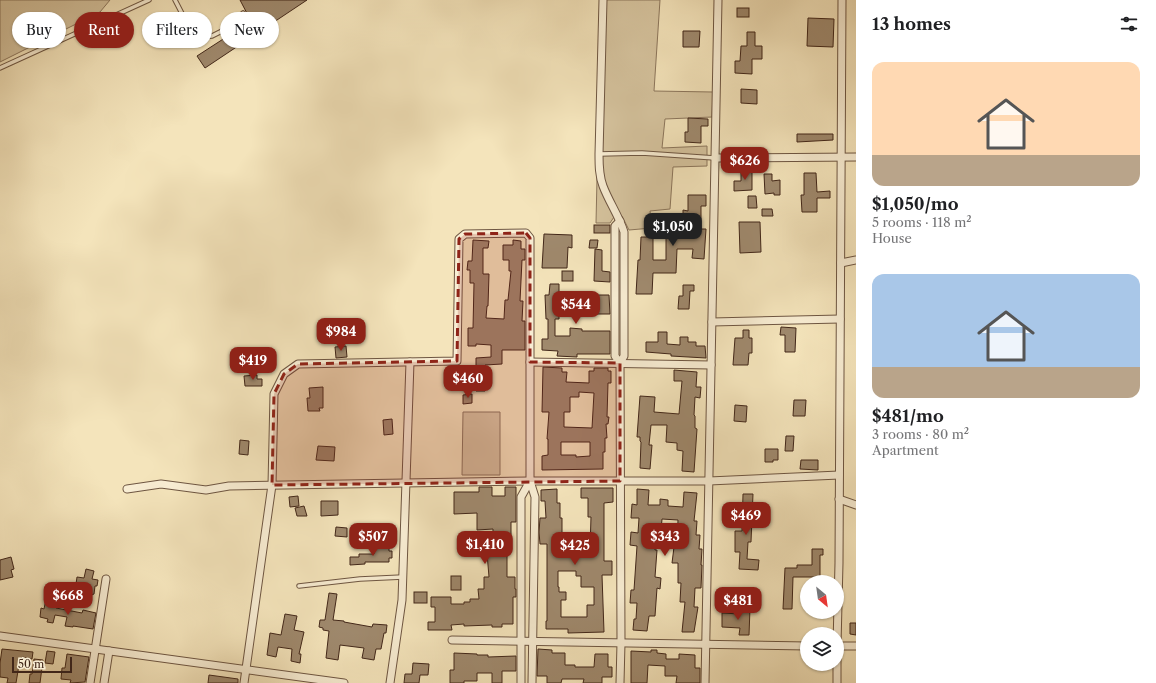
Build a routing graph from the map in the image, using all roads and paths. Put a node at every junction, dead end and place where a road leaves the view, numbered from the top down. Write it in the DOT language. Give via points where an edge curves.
graph roads {
  1 [pos="149,0"];
  2 [pos="175,0"];
  3 [pos="603,0"];
  4 [pos="718,0"];
  5 [pos="842,0"];
  6 [pos="220,32"];
  7 [pos="0,68"];
  8 [pos="599,154"];
  9 [pos="841,157"];
  10 [pos="856,157"];
  11 [pos="715,158"];
  12 [pos="856,260"];
  13 [pos="841,263"];
  14 [pos="840,320"];
  15 [pos="712,322"];
  16 [pos="410,362"];
  17 [pos="530,362"];
  18 [pos="620,363"];
  19 [pos="711,365"];
  20 [pos="839,475"];
  21 [pos="530,481"];
  22 [pos="620,481"];
  23 [pos="709,481"];
  24 [pos="406,483"];
  25 [pos="272,485"];
  26 [pos="127,488"];
  27 [pos="839,499"];
  28 [pos="856,505"];
  29 [pos="402,577"];
  30 [pos="106,579"];
  31 [pos="299,586"];
  32 [pos="837,627"];
  33 [pos="0,636"];
  34 [pos="452,640"];
  35 [pos="521,641"];
  36 [pos="533,641"];
  37 [pos="621,643"];
  38 [pos="706,645"];
  39 [pos="800,646"];
  40 [pos="844,646"];
  41 [pos="856,646"];
  42 [pos="95,650"];
  43 [pos="109,651"];
  44 [pos="246,669"];
  45 [pos="837,671"];
  46 [pos="90,683"];
  47 [pos="104,683"];
  48 [pos="244,683"];
  49 [pos="344,683"];
  50 [pos="390,683"];
  51 [pos="521,683"];
  52 [pos="532,683"];
  53 [pos="620,683"];
  54 [pos="705,683"];
  55 [pos="837,683"];
  1 -- 7 [label="lane"];
  2 -- 6 [label="lane" via="191,30 199,37 212,36"];
  3 -- 8 [label="street"];
  4 -- 11 [label="street"];
  5 -- 9 [label="street"];
  8 -- 11 [label="lane" via="642,153"];
  8 -- 18 [label="street" via="603,186 624,232 624,356"];
  9 -- 10 [label="street"];
  9 -- 11 [label="street"];
  9 -- 13 [label="street"];
  11 -- 15 [label="street"];
  12 -- 13 [label="street"];
  13 -- 14 [label="street"];
  14 -- 15 [label="street"];
  14 -- 20 [label="street"];
  15 -- 19 [label="street"];
  16 -- 17 [label="street" via="458,361 459,239 465,234 526,233 530,238"];
  16 -- 24 [label="street"];
  16 -- 25 [label="street" via="298,364 284,374 274,394"];
  17 -- 18 [label="street"];
  17 -- 21 [label="street"];
  18 -- 19 [label="street"];
  18 -- 22 [label="street"];
  19 -- 23 [label="street"];
  20 -- 23 [label="street"];
  20 -- 27 [label="street"];
  21 -- 22 [label="street"];
  21 -- 24 [label="street"];
  21 -- 35 [label="street" via="521,497"];
  21 -- 36 [label="street" via="535,497"];
  22 -- 23 [label="street"];
  22 -- 37 [label="street"];
  23 -- 38 [label="street"];
  24 -- 25 [label="street"];
  24 -- 29 [label="street"];
  25 -- 26 [label="street" via="229,486 206,490 161,484"];
  25 -- 44 [label="street"];
  27 -- 28 [label="street"];
  27 -- 32 [label="street"];
  29 -- 31 [label="lane"];
  29 -- 50 [label="street" via="402,600"];
  30 -- 42 [label="street"];
  33 -- 42 [label="street"];
  34 -- 35 [label="street"];
  35 -- 36 [label="street"];
  35 -- 51 [label="street"];
  36 -- 37 [label="street"];
  36 -- 52 [label="street"];
  37 -- 38 [label="street"];
  37 -- 53 [label="street"];
  38 -- 39 [label="street"];
  38 -- 54 [label="street"];
  40 -- 41 [label="street"];
  42 -- 43 [label="street"];
  42 -- 46 [label="street"];
  43 -- 44 [label="street"];
  43 -- 47 [label="street"];
  44 -- 48 [label="street"];
  44 -- 49 [label="street"];
  45 -- 55 [label="street"];
}
